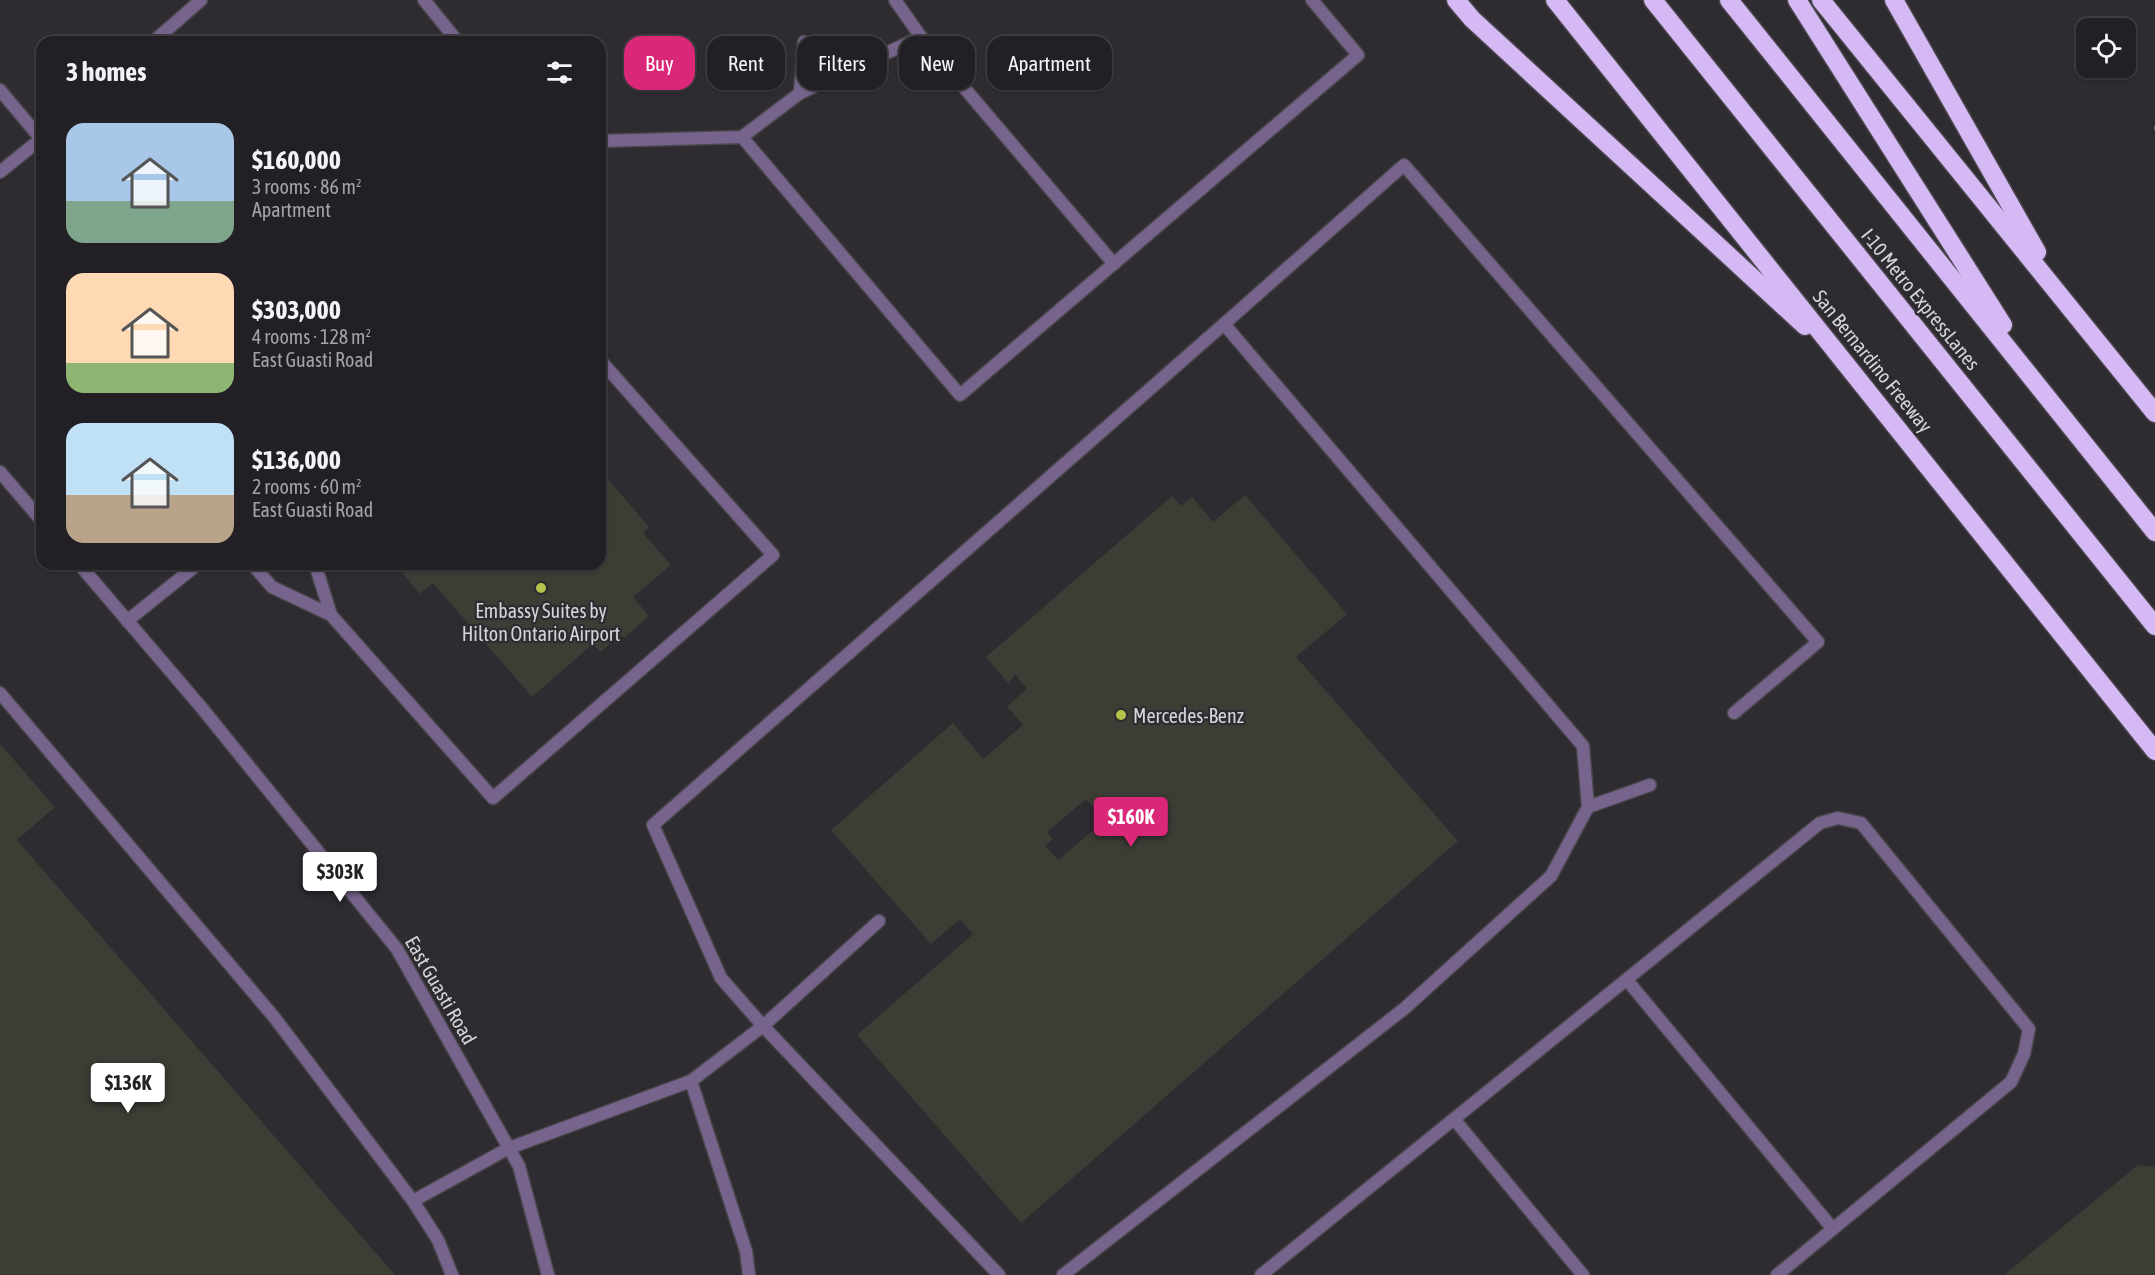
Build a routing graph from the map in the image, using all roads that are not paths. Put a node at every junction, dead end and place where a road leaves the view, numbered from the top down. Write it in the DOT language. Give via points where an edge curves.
graph roads {
  1 [pos="201,0"];
  2 [pos="424,0"];
  3 [pos="895,0"];
  4 [pos="1312,0"];
  5 [pos="1456,0"];
  6 [pos="1555,0"];
  7 [pos="1653,0"];
  8 [pos="1729,0"];
  9 [pos="1797,0"];
  10 [pos="1821,0"];
  11 [pos="1894,0"];
  12 [pos="160,36"];
  13 [pos="453,36"];
  14 [pos="920,36"];
  15 [pos="899,47"];
  16 [pos="0,90"];
  17 [pos="800,90"];
  18 [pos="966,90"];
  19 [pos="800,93"];
  20 [pos="36,131"];
  21 [pos="742,137"];
  22 [pos="606,141"];
  23 [pos="36,143"];
  24 [pos="0,172"];
  25 [pos="1114,264"];
  26 [pos="2064,298"];
  27 [pos="1224,324"];
  28 [pos="606,367"];
  29 [pos="1849,367"];
  30 [pos="2048,398"];
  31 [pos="2155,413"];
  32 [pos="0,472"];
  33 [pos="36,514"];
  34 [pos="2155,532"];
  35 [pos="84,570"];
  36 [pos="191,570"];
  37 [pos="257,570"];
  38 [pos="317,570"];
  39 [pos="331,615"];
  40 [pos="127,621"];
  41 [pos="2155,626"];
  42 [pos="0,693"];
  43 [pos="1734,713"];
  44 [pos="2155,751"];
  45 [pos="1650,785"];
  46 [pos="1588,807"];
  47 [pos="879,921"];
  48 [pos="1627,980"];
  49 [pos="763,1026"];
  50 [pos="691,1082"];
  51 [pos="1454,1119"];
  52 [pos="509,1148"];
  53 [pos="413,1201"];
  54 [pos="1833,1229"];
  55 [pos="452,1275"];
  56 [pos="548,1275"];
  57 [pos="749,1275"];
  58 [pos="999,1275"];
  59 [pos="1063,1275"];
  60 [pos="1261,1275"];
  61 [pos="1583,1275"];
  62 [pos="1777,1275"];
  1 -- 12 [label="street"];
  2 -- 13 [label="street"];
  3 -- 14 [label="street"];
  4 -- 25 [label="street" via="1358,55"];
  5 -- 29 [label="highway"];
  6 -- 29 [label="highway, San Bernardino Freeway"];
  7 -- 41 [label="highway, I-10 Metro ExpressLanes"];
  8 -- 30 [label="highway, I-10 Metro ExpressLanes"];
  9 -- 30 [label="highway"];
  10 -- 26 [label="highway"];
  11 -- 26 [label="highway"];
  15 -- 19 [label="street"];
  16 -- 20 [label="street"];
  17 -- 19 [label="street"];
  18 -- 25 [label="street"];
  19 -- 21 [label="street"];
  21 -- 22 [label="street"];
  21 -- 25 [label="street" via="960,395"];
  23 -- 24 [label="street"];
  26 -- 31 [label="highway"];
  27 -- 43 [label="street" via="1404,165 1818,642"];
  27 -- 46 [label="street" via="1583,746"];
  27 -- 49 [label="street" via="654,825 721,978"];
  28 -- 39 [label="street" via="773,555 493,798"];
  29 -- 44 [label="highway, San Bernardino Freeway"];
  30 -- 34 [label="highway, I-10 Metro ExpressLanes"];
  32 -- 33 [label="street"];
  35 -- 40 [label="street, East Guasti Road"];
  36 -- 40 [label="street"];
  37 -- 39 [label="street" via="272,587"];
  38 -- 39 [label="street"];
  40 -- 52 [label="street, East Guasti Road" via="397,949"];
  42 -- 53 [label="street" via="274,1017"];
  45 -- 46 [label="street"];
  46 -- 59 [label="street" via="1551,876 1405,1008"];
  47 -- 49 [label="street"];
  48 -- 51 [label="street"];
  48 -- 54 [label="street"];
  48 -- 54 [label="street" via="1820,823 1838,818 1862,824 2029,1029 2012,1082"];
  49 -- 50 [label="street"];
  49 -- 58 [label="street"];
  50 -- 52 [label="street"];
  50 -- 57 [label="street" via="746,1251"];
  51 -- 60 [label="street"];
  51 -- 61 [label="street"];
  52 -- 53 [label="street"];
  52 -- 56 [label="street, East Guasti Road" via="519,1166"];
  53 -- 55 [label="street" via="438,1240"];
  54 -- 62 [label="street"];
}
